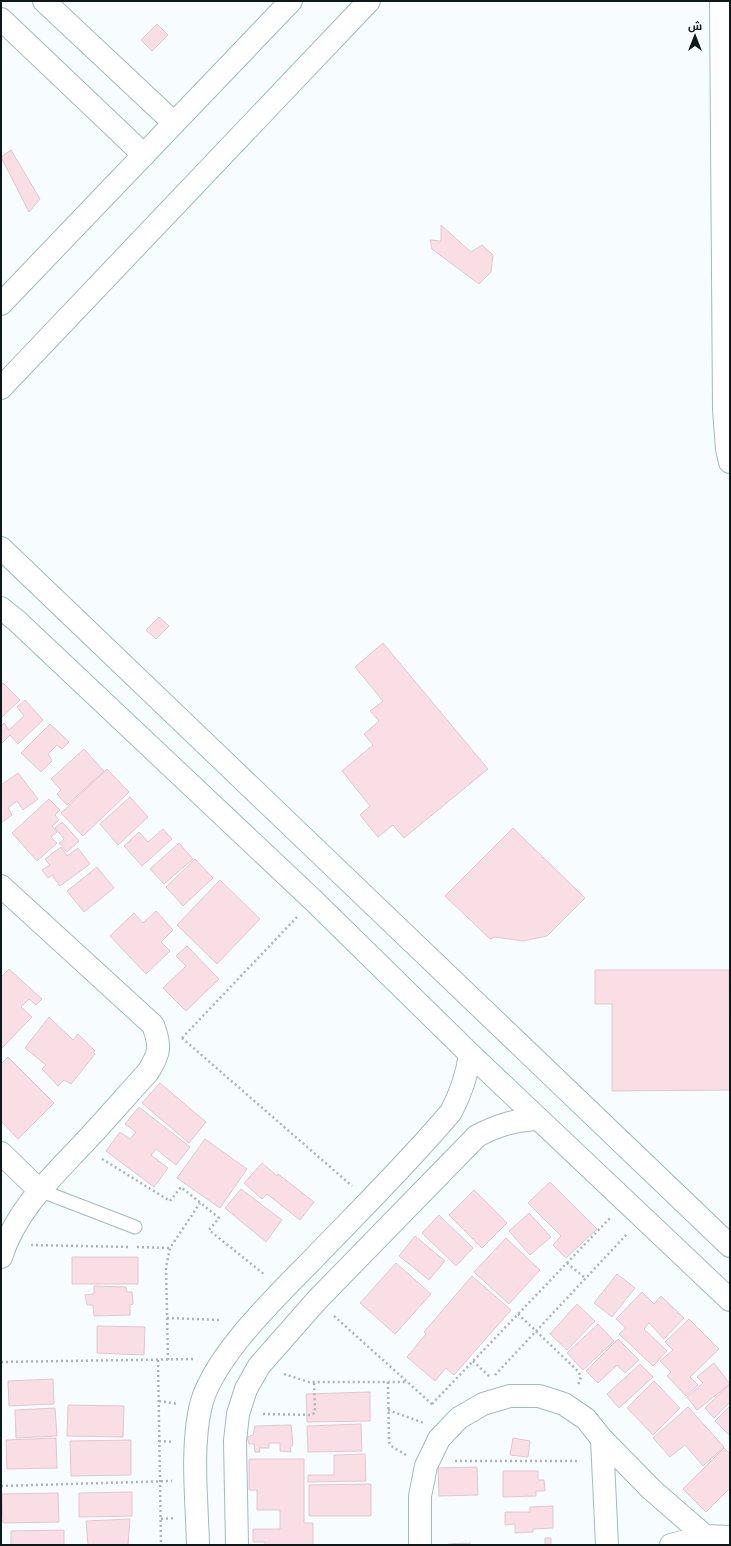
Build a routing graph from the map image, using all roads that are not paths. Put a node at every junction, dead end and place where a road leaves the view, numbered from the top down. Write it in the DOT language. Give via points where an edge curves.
graph roads {
  1 [pos="44,1"];
  2 [pos="291,1"];
  3 [pos="369,1"];
  4 [pos="721,1"];
  5 [pos="1,19"];
  6 [pos="174,123"];
  7 [pos="144,155"];
  8 [pos="1,304"];
  9 [pos="1,388"];
  10 [pos="730,462"];
  11 [pos="1,548"];
  12 [pos="1,608"];
  13 [pos="1,886"];
  14 [pos="470,1054"];
  15 [pos="538,1118"];
  16 [pos="437,1128"];
  17 [pos="462,1150"];
  18 [pos="1,1153"];
  19 [pos="39,1190"];
  20 [pos="135,1226"];
  21 [pos="730,1246"];
  22 [pos="3,1251"];
  23 [pos="730,1300"];
  24 [pos="602,1439"];
  25 [pos="705,1536"];
  26 [pos="730,1536"];
  27 [pos="198,1545"];
  28 [pos="237,1545"];
  29 [pos="420,1545"];
  30 [pos="607,1545"];
  31 [pos="672,1545"];
  1 -- 6 [label="street"];
  2 -- 6 [label="street"];
  3 -- 9 [label="street"];
  4 -- 10 [label="street" via="724,409"];
  5 -- 7 [label="street"];
  6 -- 7 [label="street"];
  7 -- 8 [label="street"];
  11 -- 21 [label="street"];
  12 -- 14 [label="street" via="313,900"];
  13 -- 19 [label="street" via="153,1025 159,1041 157,1058 148,1072"];
  14 -- 15 [label="street"];
  14 -- 16 [label="street" via="461,1094 451,1112"];
  15 -- 17 [label="street" via="516,1120 496,1126 477,1136"];
  15 -- 23 [label="street"];
  16 -- 17 [label="street"];
  16 -- 27 [label="street" via="283,1290 224,1359 210,1381 200,1408 196,1443"];
  17 -- 28 [label="street" via="317,1300 258,1366 246,1389 238,1414 235,1440"];
  18 -- 19 [label="street"];
  19 -- 20 [label="lane"];
  19 -- 22 [label="street" via="20,1216"];
  24 -- 25 [label="street" via="652,1490"];
  24 -- 29 [label="street" via="586,1419 564,1404 539,1396 510,1396 483,1404 459,1418 439,1439 427,1464 420,1496"];
  24 -- 30 [label="street"];
  25 -- 26 [label="street"];
  25 -- 31 [label="street"];
}
